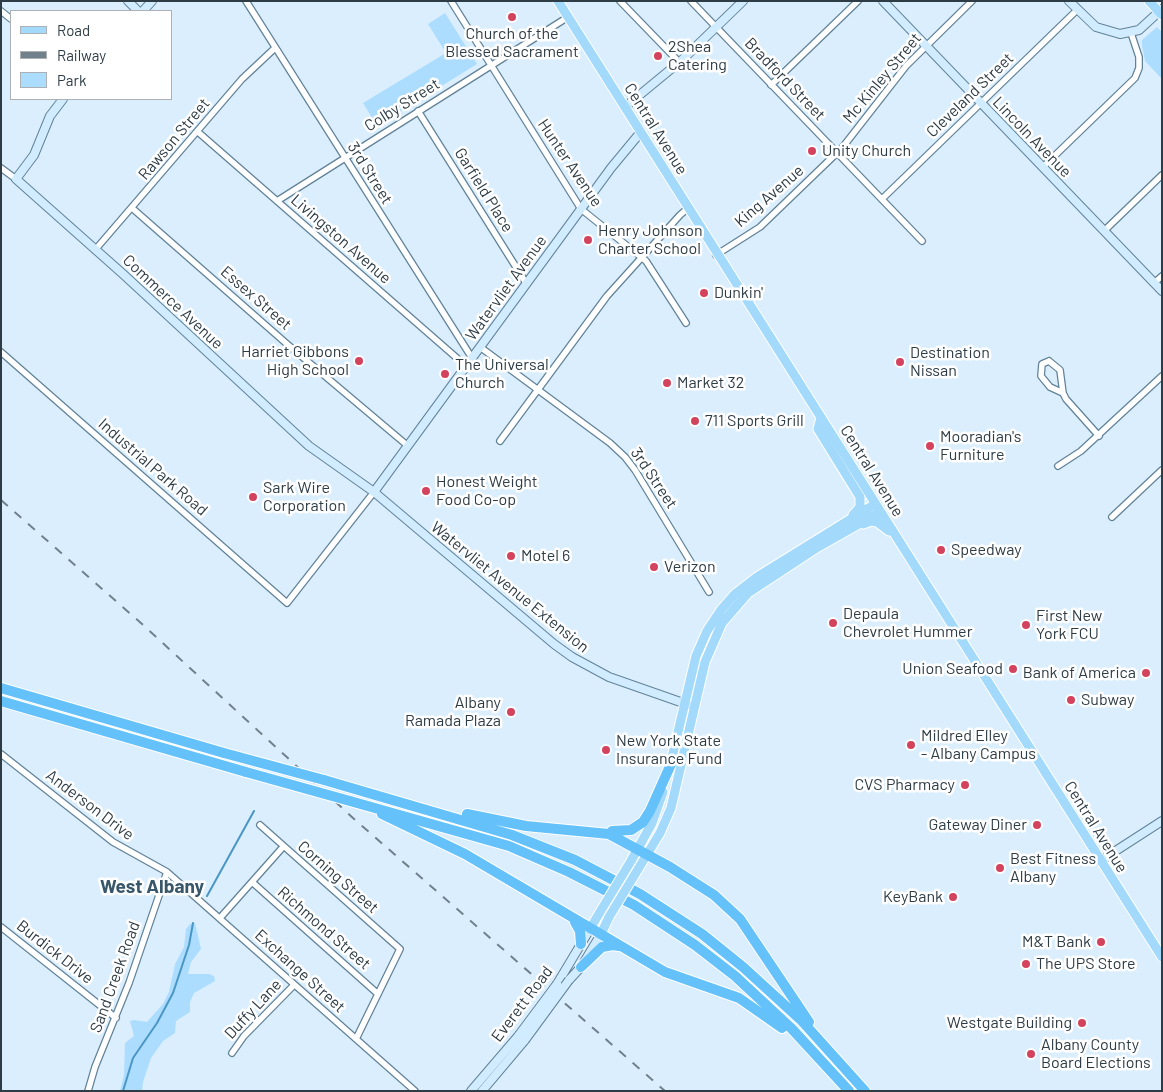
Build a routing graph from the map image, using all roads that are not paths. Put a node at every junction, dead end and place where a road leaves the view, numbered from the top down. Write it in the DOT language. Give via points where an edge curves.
graph roads {
  1 [pos="128,1"];
  2 [pos="246,1"];
  3 [pos="450,1"];
  4 [pos="558,1"];
  5 [pos="620,1"];
  6 [pos="691,1"];
  7 [pos="743,1"];
  8 [pos="858,1"];
  9 [pos="883,1"];
  10 [pos="972,1"];
  11 [pos="1069,1"];
  12 [pos="1148,1"];
  13 [pos="137,10"];
  14 [pos="1077,10"];
  15 [pos="1161,12"];
  16 [pos="568,17"];
  17 [pos="716,27"];
  18 [pos="1130,33"];
  19 [pos="925,46"];
  20 [pos="275,48"];
  21 [pos="679,62"];
  22 [pos="491,66"];
  23 [pos="771,84"];
  24 [pos="62,100"];
  25 [pos="982,104"];
  26 [pos="625,107"];
  27 [pos="418,111"];
  28 [pos="198,132"];
  29 [pos="640,133"];
  30 [pos="837,153"];
  31 [pos="344,158"];
  32 [pos="1043,167"];
  33 [pos="2,171"];
  34 [pos="1162,175"];
  35 [pos="16,179"];
  36 [pos="882,199"];
  37 [pos="278,201"];
  38 [pos="132,208"];
  39 [pos="688,208"];
  40 [pos="581,209"];
  41 [pos="1104,231"];
  42 [pos="922,240"];
  43 [pos="95,250"];
  44 [pos="716,254"];
  45 [pos="642,257"];
  46 [pos="1162,276"];
  47 [pos="526,283"];
  48 [pos="1154,283"];
  49 [pos="1162,291"];
  50 [pos="686,323"];
  51 [pos="480,347"];
  52 [pos="1,352"];
  53 [pos="472,358"];
  54 [pos="466,366"];
  55 [pos="1162,376"];
  56 [pos="537,391"];
  57 [pos="1063,393"];
  58 [pos="821,418"];
  59 [pos="1099,436"];
  60 [pos="500,441"];
  61 [pos="408,446"];
  62 [pos="1058,466"];
  63 [pos="1162,470"];
  64 [pos="374,492"];
  65 [pos="877,508"];
  66 [pos="1112,517"];
  67 [pos="846,522"];
  68 [pos="903,547"];
  69 [pos="804,556"];
  70 [pos="709,592"];
  71 [pos="287,603"];
  72 [pos="1,688"];
  73 [pos="1,700"];
  74 [pos="685,704"];
  75 [pos="695,707"];
  76 [pos="1,754"];
  77 [pos="671,764"];
  78 [pos="372,794"];
  79 [pos="350,800"];
  80 [pos="1162,820"];
  81 [pos="260,825"];
  82 [pos="582,830"];
  83 [pos="283,847"];
  84 [pos="643,851"];
  85 [pos="1100,861"];
  86 [pos="167,872"];
  87 [pos="252,882"];
  88 [pos="220,918"];
  89 [pos="573,919"];
  90 [pos="1,927"];
  91 [pos="590,929"];
  92 [pos="601,934"];
  93 [pos="581,944"];
  94 [pos="628,950"];
  95 [pos="1162,957"];
  96 [pos="581,967"];
  97 [pos="294,984"];
  98 [pos="378,994"];
  99 [pos="116,1018"];
  100 [pos="522,1038"];
  101 [pos="356,1039"];
  102 [pos="232,1053"];
  103 [pos="836,1059"];
  104 [pos="88,1091"];
  105 [pos="415,1091"];
  106 [pos="471,1091"];
  107 [pos="482,1091"];
  108 [pos="848,1091"];
  109 [pos="865,1091"];
  1 -- 13 [label="street"];
  2 -- 20 [label="street, 3rd Street"];
  3 -- 22 [label="street, Hunter Avenue"];
  4 -- 16 [label="main road, Central Avenue"];
  5 -- 21 [label="street"];
  6 -- 17 [label="street, Bradford Street"];
  7 -- 17 [label="street"];
  8 -- 23 [label="street"];
  9 -- 19 [label="street, Lincoln Avenue"];
  10 -- 19 [label="street, Mc Kinley Street"];
  11 -- 14 [label="street"];
  12 -- 15 [label="main road"];
  14 -- 18 [label="street" via="1102,30"];
  14 -- 25 [label="street, Cleveland Street"];
  15 -- 18 [label="street" via="1142,28"];
  16 -- 22 [label="street, Colby Street"];
  16 -- 26 [label="main road, Central Avenue"];
  17 -- 21 [label="street"];
  17 -- 23 [label="street, Bradford Street"];
  18 -- 32 [label="street" via="1139,57 1135,78"];
  19 -- 25 [label="street, Lincoln Avenue"];
  19 -- 30 [label="street, Mc Kinley Street"];
  20 -- 28 [label="street, Rawson Street" via="242,79"];
  20 -- 31 [label="street, 3rd Street"];
  21 -- 26 [label="street"];
  22 -- 27 [label="street, Colby Street"];
  22 -- 40 [label="street, Hunter Avenue"];
  23 -- 30 [label="street, Bradford Street"];
  24 -- 35 [label="street" via="50,116 34,155"];
  25 -- 32 [label="street, Lincoln Avenue"];
  25 -- 36 [label="street, Cleveland Street"];
  26 -- 29 [label="main road, Central Avenue"];
  27 -- 31 [label="street, Colby Street"];
  27 -- 47 [label="street, Garfield Place"];
  28 -- 37 [label="street, Livingston Avenue"];
  28 -- 38 [label="street, Rawson Street"];
  29 -- 39 [label="main road, Central Avenue"];
  29 -- 40 [label="street, Watervliet Avenue"];
  30 -- 36 [label="street, Bradford Street"];
  30 -- 44 [label="street, King Avenue" via="760,227"];
  31 -- 37 [label="street, Colby Street"];
  31 -- 53 [label="street, 3rd Street"];
  32 -- 41 [label="street, Lincoln Avenue"];
  33 -- 35 [label="street, Commerce Avenue"];
  34 -- 41 [label="street"];
  35 -- 43 [label="street, Commerce Avenue"];
  36 -- 42 [label="street, Bradford Street"];
  37 -- 54 [label="street, Livingston Avenue"];
  38 -- 43 [label="street, Rawson Street"];
  38 -- 61 [label="street, Essex Street"];
  39 -- 44 [label="main road, Central Avenue"];
  39 -- 45 [label="street"];
  40 -- 45 [label="street, Hunter Avenue"];
  40 -- 47 [label="street, Watervliet Avenue"];
  41 -- 48 [label="street, Lincoln Avenue"];
  43 -- 64 [label="street, Commerce Avenue" via="305,443"];
  44 -- 58 [label="main road, Central Avenue"];
  45 -- 50 [label="street, Hunter Avenue"];
  45 -- 56 [label="street" via="605,298"];
  46 -- 48 [label="street"];
  47 -- 51 [label="street, Watervliet Avenue"];
  48 -- 49 [label="street, Lincoln Avenue"];
  51 -- 53 [label="street, Watervliet Avenue"];
  51 -- 56 [label="street, 3rd Street"];
  52 -- 71 [label="street, Industrial Park Road"];
  53 -- 54 [label="street, Watervliet Avenue"];
  54 -- 61 [label="street, Watervliet Avenue"];
  55 -- 59 [label="street"];
  56 -- 60 [label="street"];
  56 -- 70 [label="street, 3rd Street" via="610,443 624,457"];
  57 -- 57 [label="street" via="1060,370 1052,362 1044,363 1040,370 1043,379"];
  57 -- 59 [label="street"];
  58 -- 65 [label="main road, Central Avenue"];
  58 -- 67 [label="main road" via="818,429 860,497 860,507"];
  59 -- 62 [label="street"];
  61 -- 64 [label="street, Watervliet Avenue"];
  63 -- 66 [label="street"];
  64 -- 71 [label="street, Watervliet Avenue"];
  64 -- 74 [label="street, Watervliet Avenue Extension" via="572,657 620,682"];
  65 -- 67 [label="main road"];
  65 -- 68 [label="main road, Central Avenue"];
  65 -- 69 [label="main road"];
  67 -- 74 [label="main road" via="735,594 721,610 699,648"];
  68 -- 69 [label="main road" via="884,525 871,521 814,554"];
  68 -- 85 [label="main road, Central Avenue"];
  69 -- 75 [label="main road" via="748,593 727,616 708,653"];
  72 -- 78 [label="highway, bridge"];
  73 -- 79 [label="highway, bridge"];
  74 -- 75 [label="street, Watervliet Avenue Extension"];
  74 -- 77 [label="main road"];
  75 -- 84 [label="main road" via="671,808"];
  76 -- 86 [label="street, Anderson Drive" via="113,842"];
  77 -- 82 [label="highway" via="649,814 636,828 623,832"];
  77 -- 84 [label="main road"];
  78 -- 82 [label="highway" via="526,826"];
  78 -- 103 [label="highway" via="534,842 640,894 744,966"];
  79 -- 89 [label="highway" via="450,846"];
  79 -- 108 [label="highway" via="508,846 634,905 735,976 792,1029"];
  80 -- 85 [label="street"];
  81 -- 83 [label="street, Corning Street"];
  82 -- 84 [label="highway" via="610,834"];
  83 -- 87 [label="street"];
  83 -- 98 [label="street, Corning Street" via="400,949"];
  84 -- 91 [label="main road, bridge" via="631,861"];
  84 -- 92 [label="main road, bridge" via="640,866"];
  84 -- 103 [label="highway" via="733,911"];
  85 -- 95 [label="main road, Central Avenue"];
  86 -- 88 [label="street, Exchange Street"];
  86 -- 99 [label="street, Sand Creek Road"];
  87 -- 88 [label="street"];
  87 -- 98 [label="street, Richmond Street"];
  88 -- 97 [label="street, Exchange Street"];
  89 -- 91 [label="highway"];
  89 -- 93 [label="highway" via="580,931"];
  90 -- 99 [label="street, Burdick Drive"];
  91 -- 92 [label="highway"];
  91 -- 93 [label="street, Everett Road"];
  92 -- 94 [label="highway"];
  92 -- 96 [label="street, Everett Road"];
  93 -- 100 [label="street, Everett Road, bridge"];
  94 -- 96 [label="highway" via="613,944 602,947"];
  94 -- 108 [label="highway" via="675,976 750,1004 780,1026"];
  96 -- 100 [label="street, Everett Road, bridge"];
  97 -- 101 [label="street, Exchange Street"];
  97 -- 102 [label="street, Duffy Lane"];
  98 -- 101 [label="street"];
  99 -- 104 [label="street, Sand Creek Road"];
  100 -- 106 [label="street, Everett Road"];
  100 -- 107 [label="street, Everett Road"];
  101 -- 105 [label="street, Exchange Street"];
  103 -- 109 [label="highway"];
}
